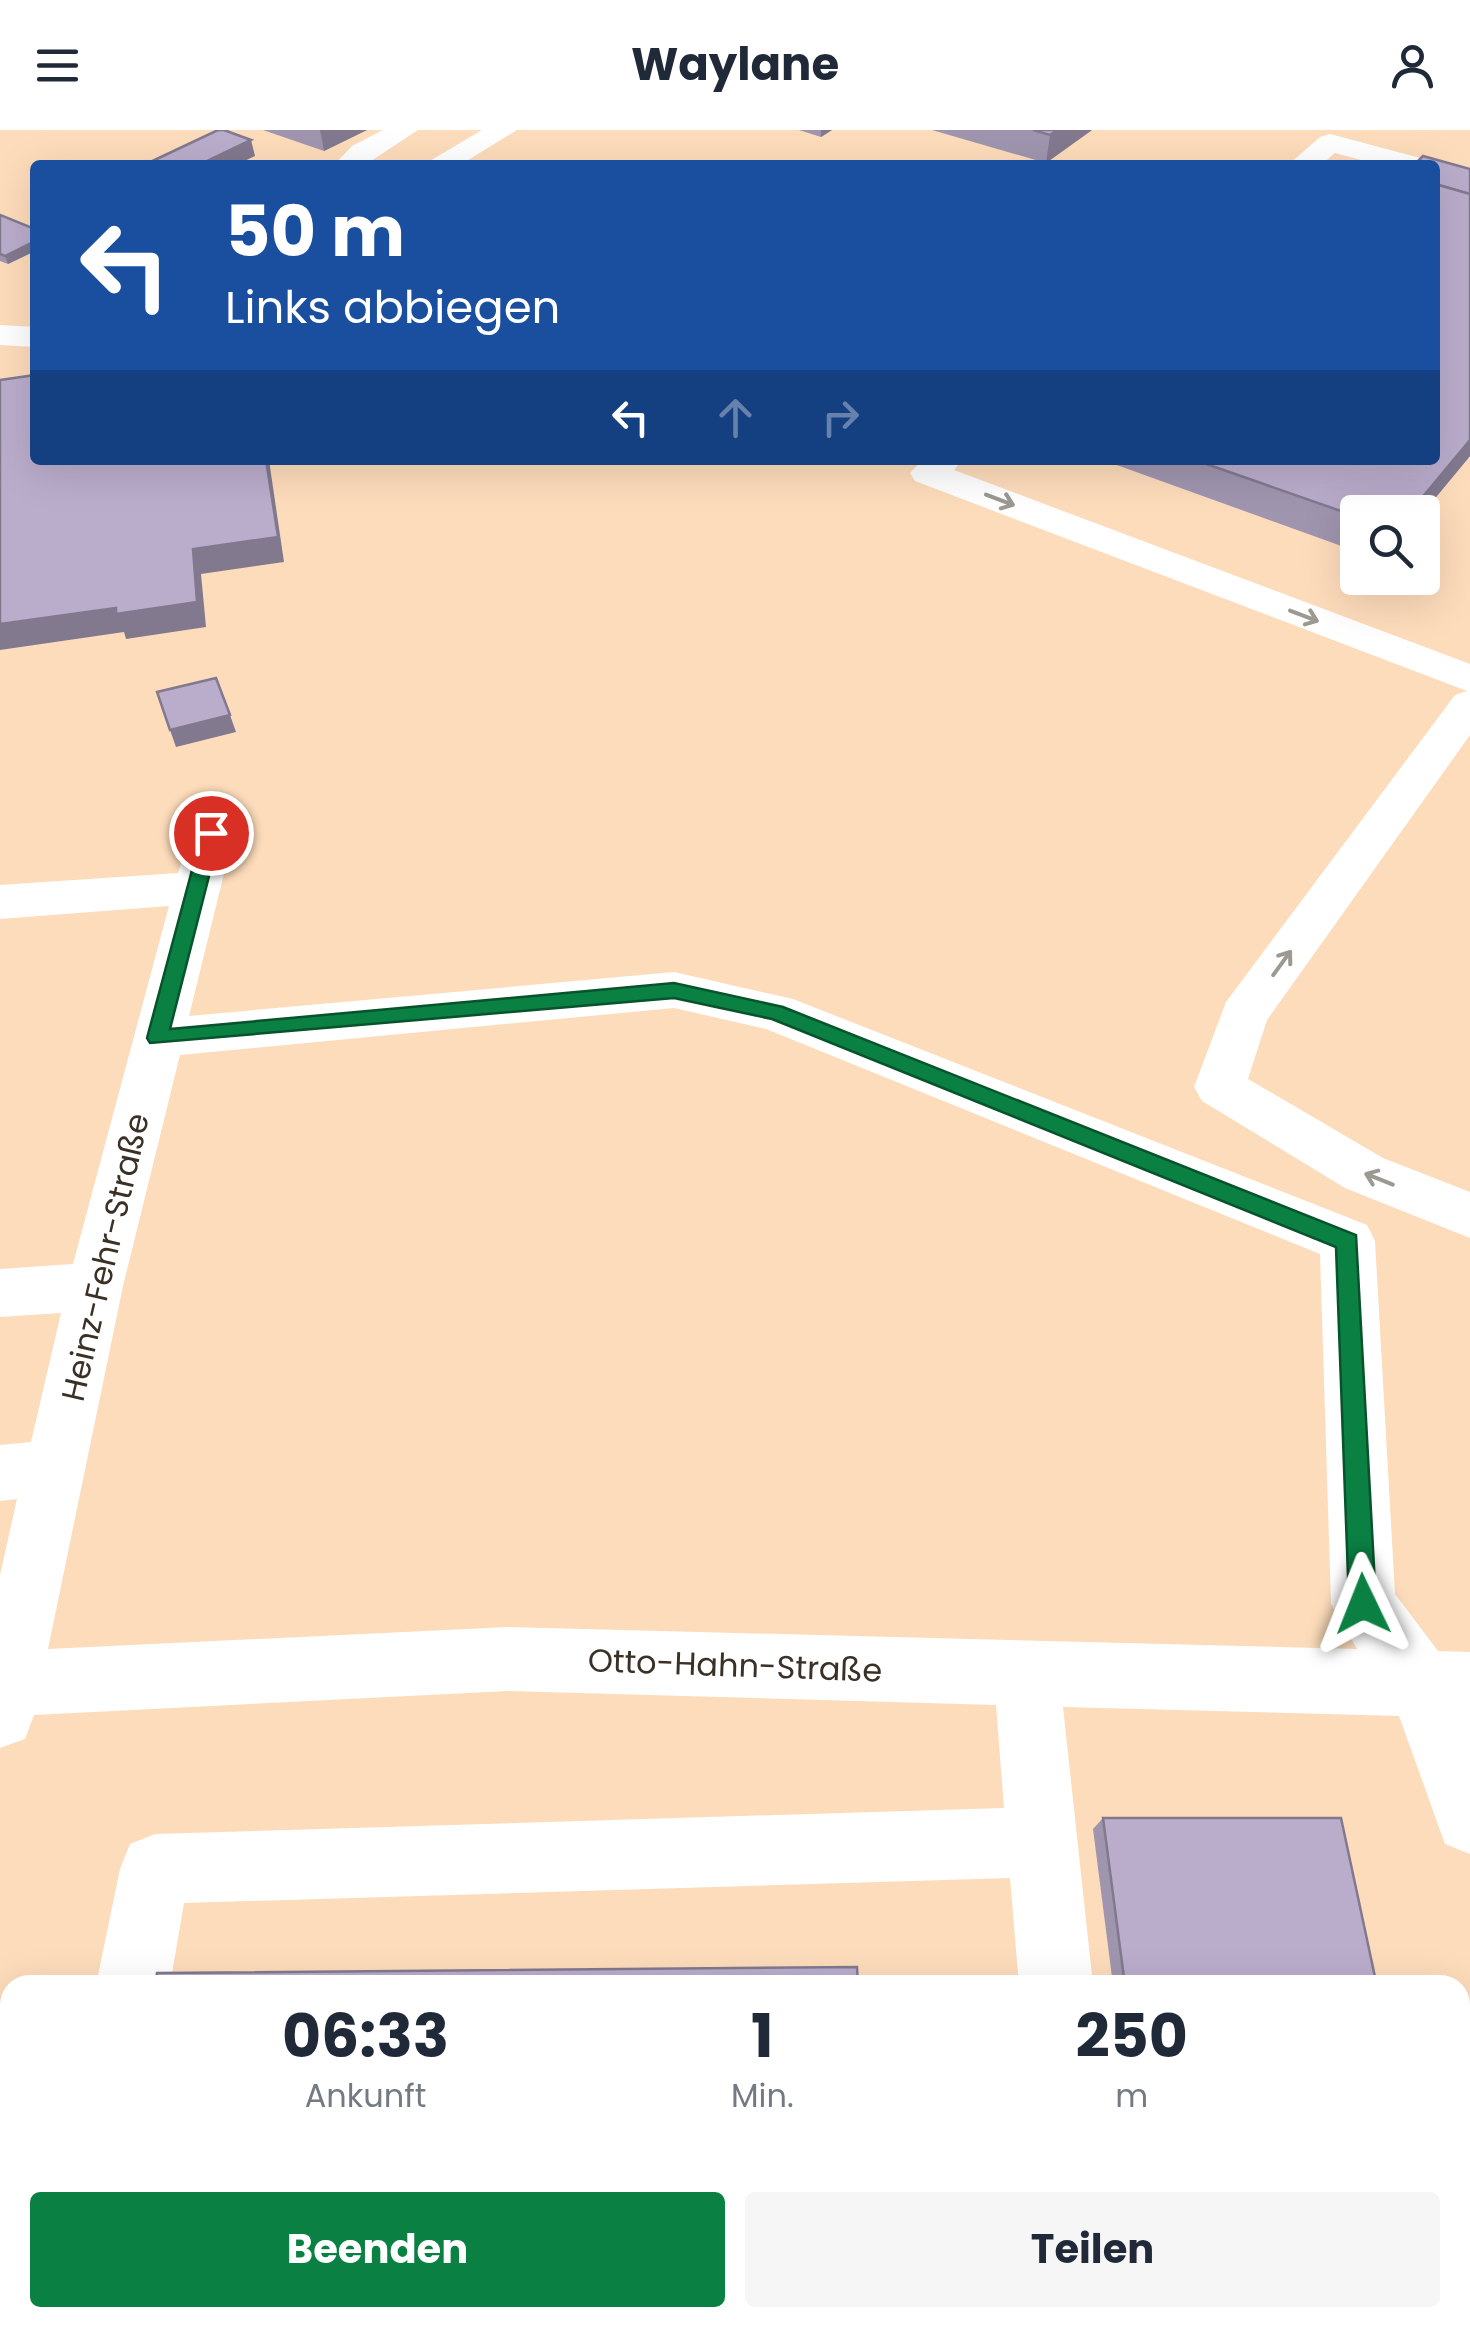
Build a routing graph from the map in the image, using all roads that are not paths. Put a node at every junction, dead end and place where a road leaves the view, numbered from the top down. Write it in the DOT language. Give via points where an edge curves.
graph roads {
  1 [pos="404,130"];
  2 [pos="502,130"];
  3 [pos="354,160"];
  4 [pos="447,160"];
  5 [pos="1309,160"];
  6 [pos="1395,160"];
  7 [pos="0,335"];
  8 [pos="30,337"];
  9 [pos="938,465"];
  10 [pos="1470,679"];
  11 [pos="1470,704"];
  12 [pos="211,833"];
  13 [pos="197,888"];
  14 [pos="0,902"];
  15 [pos="158,1038"];
  16 [pos="1470,1215"];
  17 [pos="95,1286"];
  18 [pos="0,1292"];
  19 [pos="28,1470"];
  20 [pos="1026,1673"];
  21 [pos="1446,1684"];
  22 [pos="3,1696"];
  23 [pos="1470,1819"];
  24 [pos="1042,1842"];
  25 [pos="135,1975"];
  26 [pos="1055,1975"];
  1 -- 3 [label="street"];
  2 -- 4 [label="street"];
  5 -- 6 [label="street" via="1330,143"];
  7 -- 8 [label="street"];
  9 -- 10 [label="street, one-way" via="928,473"];
  16 -- 11 [label="street, one-way" via="1364,1173 1220,1087 1244,1015"];
  12 -- 13 [label="street, Heinz-Fehr-Straße"];
  13 -- 14 [label="street"];
  13 -- 15 [label="street, Heinz-Fehr-Straße"];
  15 -- 17 [label="street, Heinz-Fehr-Straße"];
  15 -- 21 [label="street" via="674,990 776,1012 1348,1242 1363,1604"];
  17 -- 18 [label="street"];
  17 -- 19 [label="street, Heinz-Fehr-Straße"];
  19 -- 22 [label="street, Heinz-Fehr-Straße"];
  20 -- 21 [label="street, Otto-Hahn-Straße"];
  20 -- 22 [label="street, Otto-Hahn-Straße" via="508,1659"];
  20 -- 24 [label="street"];
  21 -- 23 [label="street"];
  24 -- 25 [label="street" via="155,1869"];
  24 -- 26 [label="street"];
}
